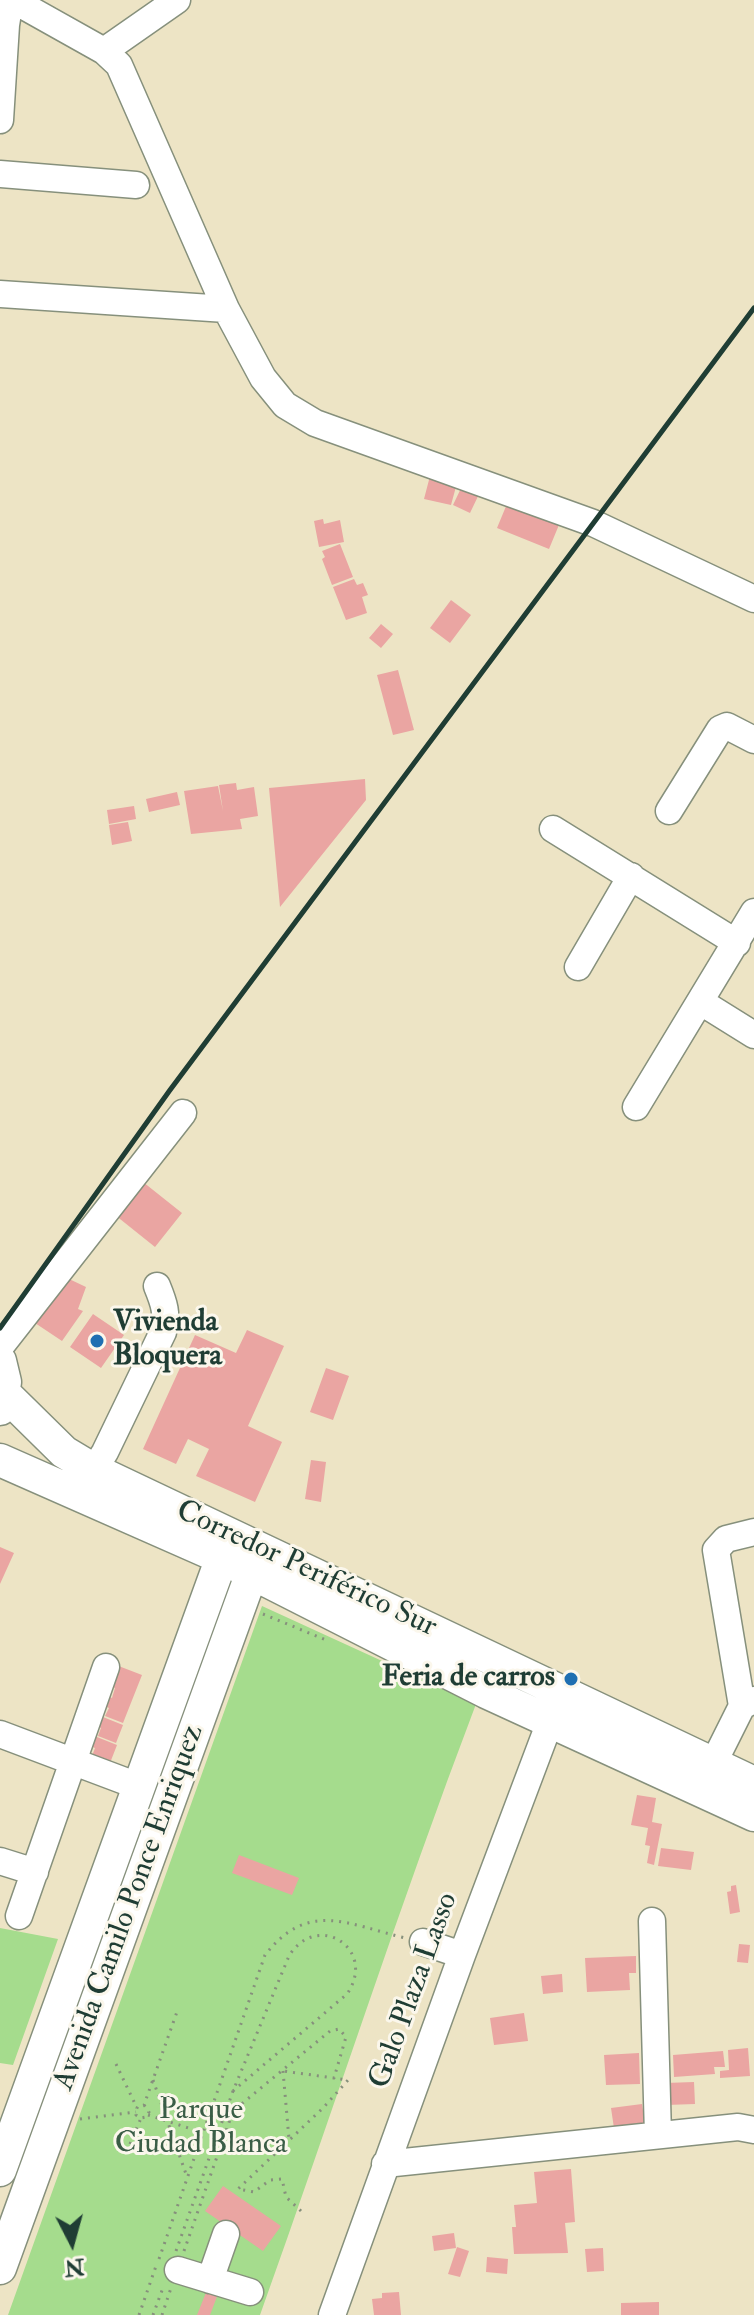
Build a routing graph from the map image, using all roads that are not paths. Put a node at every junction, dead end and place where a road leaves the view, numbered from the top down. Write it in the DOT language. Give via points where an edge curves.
graph roads {
  1 [pos="12,0"];
  2 [pos="177,0"];
  3 [pos="104,51"];
  4 [pos="0,120"];
  5 [pos="0,174"];
  6 [pos="136,185"];
  7 [pos="0,294"];
  8 [pos="226,309"];
  9 [pos="754,599"];
  10 [pos="754,740"];
  11 [pos="669,811"];
  12 [pos="553,829"];
  13 [pos="631,876"];
  14 [pos="754,912"];
  15 [pos="737,943"];
  16 [pos="578,967"];
  17 [pos="701,1002"];
  18 [pos="754,1035"];
  19 [pos="636,1107"];
  20 [pos="183,1113"];
  21 [pos="157,1286"];
  22 [pos="0,1347"];
  23 [pos="0,1361"];
  24 [pos="2,1402"];
  25 [pos="0,1460"];
  26 [pos="94,1470"];
  27 [pos="754,1532"];
  28 [pos="225,1546"];
  29 [pos="257,1560"];
  30 [pos="106,1667"];
  31 [pos="748,1703"];
  32 [pos="556,1706"];
  33 [pos="166,1709"];
  34 [pos="198,1721"];
  35 [pos="0,1734"];
  36 [pos="75,1762"];
  37 [pos="713,1764"];
  38 [pos="754,1783"];
  39 [pos="138,1786"];
  40 [pos="754,1815"];
  41 [pos="0,1861"];
  42 [pos="35,1872"];
  43 [pos="19,1916"];
  44 [pos="652,1921"];
  45 [pos="423,1942"];
  46 [pos="462,1955"];
  47 [pos="754,2130"];
  48 [pos="658,2135"];
  49 [pos="385,2164"];
  50 [pos="1,2166"];
  51 [pos="226,2234"];
  52 [pos="0,2268"];
  53 [pos="172,2270"];
  54 [pos="210,2280"];
  55 [pos="250,2292"];
  56 [pos="332,2315"];
  1 -- 3 [label="street"];
  1 -- 4 [label="street"];
  2 -- 3 [label="street"];
  3 -- 8 [label="street" via="129,83"];
  5 -- 6 [label="street"];
  7 -- 8 [label="street"];
  8 -- 9 [label="street" via="263,378 285,405 315,423 593,523"];
  10 -- 11 [label="street" via="733,727 720,729"];
  12 -- 13 [label="street"];
  13 -- 15 [label="street"];
  13 -- 16 [label="street"];
  14 -- 15 [label="street"];
  15 -- 17 [label="street"];
  17 -- 18 [label="street"];
  17 -- 19 [label="street"];
  20 -- 22 [label="street"];
  21 -- 26 [label="street" via="167,1319 163,1332"];
  23 -- 24 [label="main road"];
  24 -- 26 [label="main road, Corredor Periférico Sur"];
  25 -- 28 [label="main road, Corredor Periférico Sur"];
  26 -- 28 [label="main road, Corredor Periférico Sur"];
  27 -- 31 [label="street" via="726,1539 716,1550"];
  28 -- 29 [label="main road, Corredor Periférico Sur"];
  28 -- 33 [label="main road, Avenida Camilo Ponce Enriquez"];
  29 -- 32 [label="main road, Corredor Periférico Sur" via="486,1692"];
  29 -- 34 [label="main road, Avenida Camilo Ponce Enriquez"];
  30 -- 36 [label="street"];
  31 -- 37 [label="street"];
  32 -- 37 [label="main road, Corredor Periférico Sur"];
  32 -- 40 [label="main road, Corredor Periférico Sur"];
  32 -- 46 [label="street, Galo Plaza Lasso"];
  33 -- 34 [label="main road"];
  33 -- 39 [label="main road, Avenida Camilo Ponce Enriquez"];
  34 -- 52 [label="main road, Avenida Camilo Ponce Enriquez"];
  35 -- 36 [label="street"];
  36 -- 39 [label="street"];
  36 -- 42 [label="street"];
  37 -- 38 [label="main road, Corredor Periférico Sur"];
  39 -- 50 [label="main road, Avenida Camilo Ponce Enriquez"];
  41 -- 42 [label="street"];
  42 -- 43 [label="street"];
  44 -- 48 [label="street"];
  45 -- 46 [label="street"];
  46 -- 49 [label="street, Galo Plaza Lasso"];
  47 -- 48 [label="street"];
  48 -- 49 [label="street"];
  49 -- 56 [label="street, Galo Plaza Lasso"];
  51 -- 54 [label="street"];
  53 -- 54 [label="street"];
  54 -- 55 [label="street"];
}
